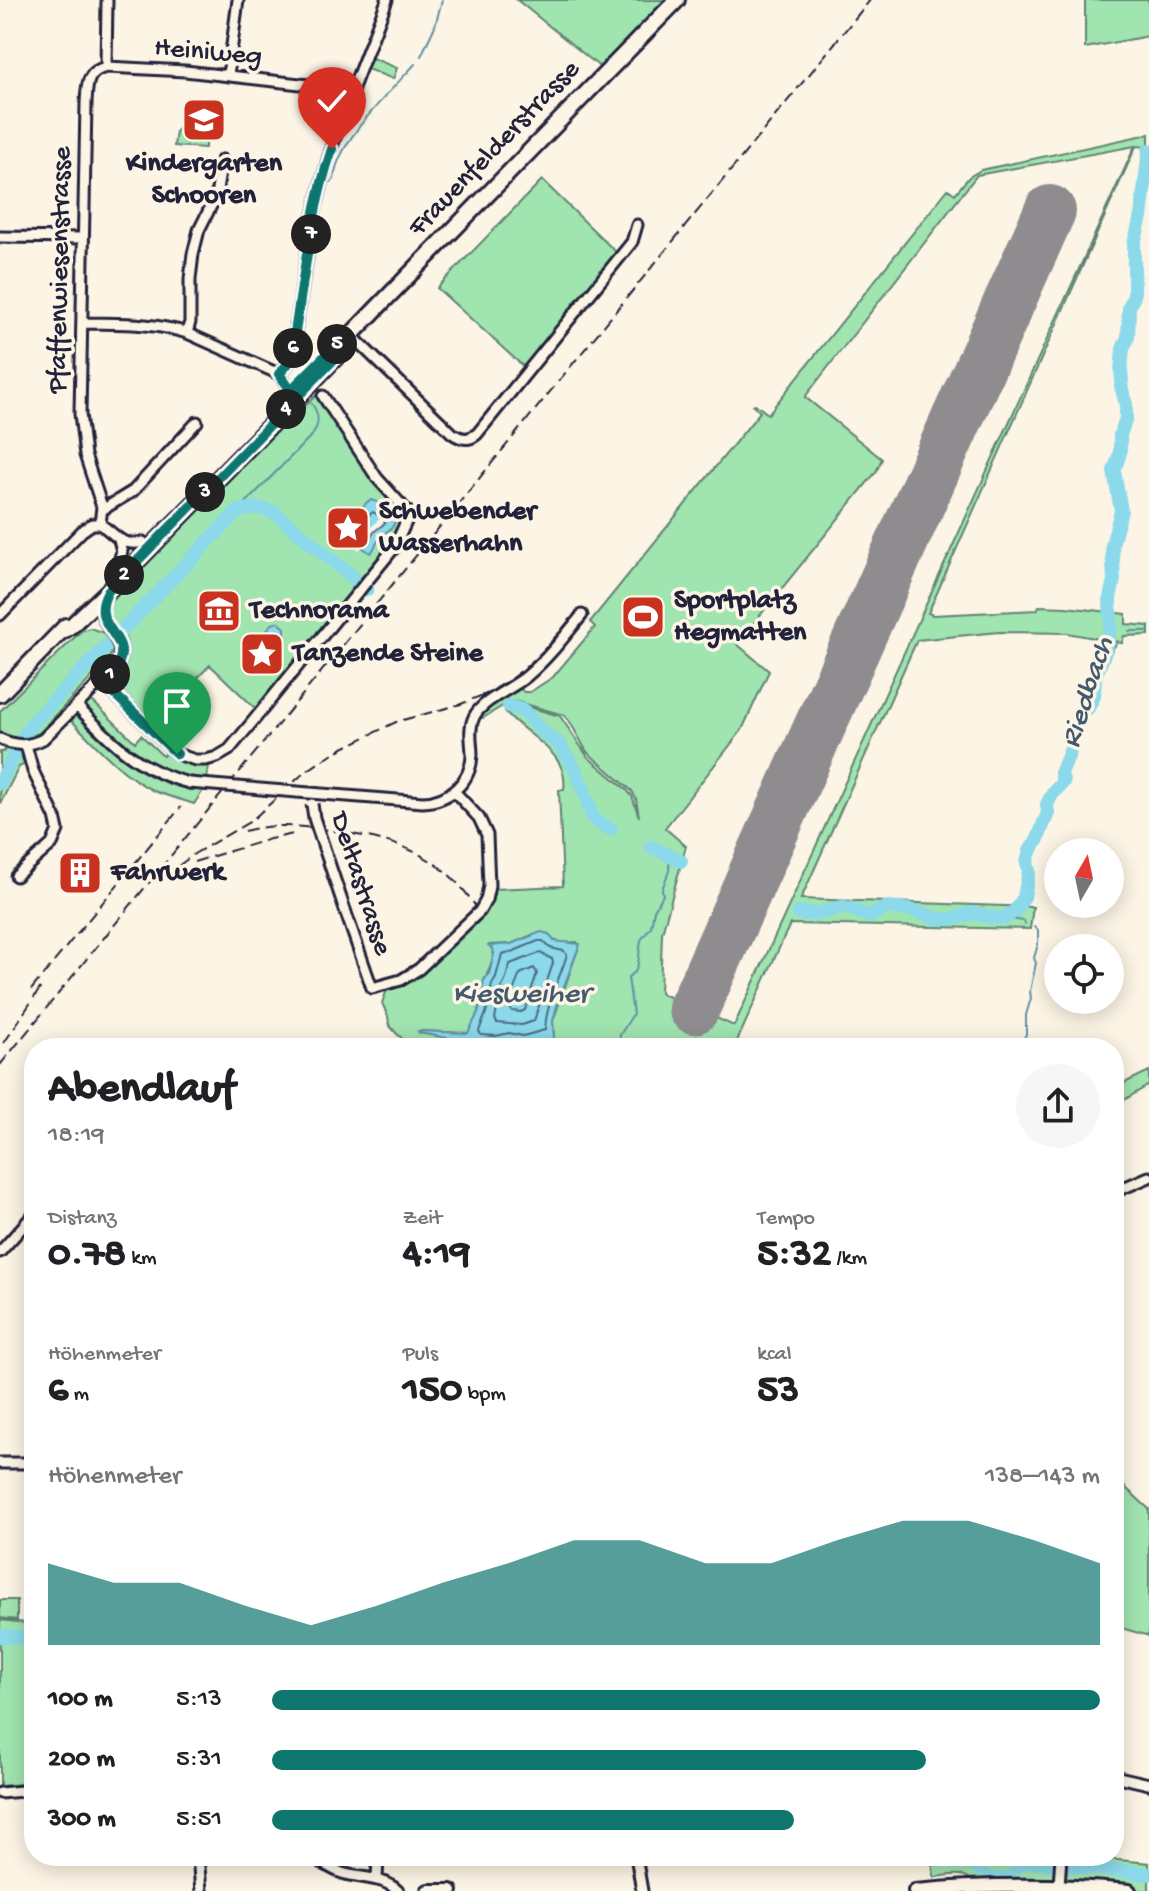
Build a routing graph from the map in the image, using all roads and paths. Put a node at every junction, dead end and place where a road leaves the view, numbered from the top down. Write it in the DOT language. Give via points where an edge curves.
graph roads {
  1 [pos="107,0"];
  2 [pos="238,0"];
  3 [pos="387,0"];
  4 [pos="677,0"];
  5 [pos="106,67"];
  6 [pos="228,75"];
  7 [pos="353,90"];
  8 [pos="222,160"];
  9 [pos="637,225"];
  10 [pos="0,237"];
  11 [pos="83,238"];
  12 [pos="82,323"];
  13 [pos="187,333"];
  14 [pos="351,335"];
  15 [pos="279,374"];
  16 [pos="291,390"];
  17 [pos="323,396"];
  18 [pos="197,422"];
  19 [pos="102,510"];
  20 [pos="100,524"];
  21 [pos="119,540"];
  22 [pos="143,542"];
  23 [pos="117,568"];
  24 [pos="108,591"];
  25 [pos="0,615"];
  26 [pos="582,615"];
  27 [pos="67,628"];
  28 [pos="110,628"];
  29 [pos="102,682"];
  30 [pos="0,694"];
  31 [pos="77,706"];
  32 [pos="0,739"];
  33 [pos="20,745"];
  34 [pos="454,791"];
  35 [pos="312,799"];
  36 [pos="16,876"];
  37 [pos="1149,1177"];
  38 [pos="1124,1188"];
  39 [pos="24,1225"];
  40 [pos="0,1252"];
  41 [pos="0,1463"];
  42 [pos="24,1463"];
  43 [pos="1124,1778"];
  44 [pos="1149,1784"];
  45 [pos="24,1791"];
  46 [pos="0,1793"];
  47 [pos="199,1866"];
  48 [pos="327,1866"];
  49 [pos="378,1866"];
  50 [pos="638,1866"];
  51 [pos="1061,1866"];
  52 [pos="377,1880"];
  53 [pos="1059,1886"];
  54 [pos="201,1891"];
  55 [pos="398,1891"];
  56 [pos="428,1891"];
  57 [pos="451,1891"];
  58 [pos="642,1891"];
  59 [pos="915,1891"];
  60 [pos="1129,1891"];
  1 -- 5 [label="street"];
  2 -- 6 [label="street"];
  3 -- 7 [label="street"];
  4 -- 14 [label="main road, Frauenfelderstrasse"];
  5 -- 6 [label="street, Heiniweg"];
  5 -- 11 [label="street, Pfaffenwiesenstrasse" via="92,73 87,92"];
  6 -- 7 [label="street, Heiniweg"];
  7 -- 15 [label="street" via="323,177 292,354"];
  8 -- 13 [label="street" via="216,196 193,254"];
  9 -- 14 [label="street" via="632,242 472,438 452,433"];
  10 -- 11 [label="street"];
  11 -- 12 [label="street, Pfaffenwiesenstrasse"];
  12 -- 13 [label="street" via="152,325"];
  12 -- 19 [label="street, Pfaffenwiesenstrasse" via="82,434"];
  13 -- 15 [label="street"];
  14 -- 16 [label="main road, Frauenfelderstrasse"];
  14 -- 24 [label="main road, Frauenfelderstrasse" via="340,353"];
  15 -- 16 [label="street"];
  16 -- 22 [label="main road, Frauenfelderstrasse"];
  17 -- 29 [label="street" via="377,478 407,511 397,544 225,753 202,761 174,752"];
  18 -- 19 [label="street" via="133,491"];
  19 -- 20 [label="street, Pfaffenwiesenstrasse"];
  20 -- 21 [label="street"];
  20 -- 25 [label="street" via="82,531"];
  21 -- 22 [label="street"];
  21 -- 23 [label="street" via="122,556"];
  22 -- 23 [label="main road, Frauenfelderstrasse"];
  23 -- 27 [label="main road, Frauenfelderstrasse" via="75,612"];
  24 -- 27 [label="main road, Frauenfelderstrasse"];
  24 -- 28 [label="street" via="101,608"];
  26 -- 34 [label="street" via="534,669 476,713 471,766"];
  27 -- 28 [label="street" via="90,620"];
  27 -- 30 [label="main road, Frauenfelderstrasse"];
  28 -- 29 [label="street" via="121,655"];
  29 -- 31 [label="street"];
  31 -- 33 [label="street" via="46,737"];
  31 -- 35 [label="street, bridge" via="111,741 159,773 189,783 297,792"];
  32 -- 33 [label="street"];
  33 -- 36 [label="street" via="58,830 52,844"];
  34 -- 35 [label="street" via="423,802"];
  34 -- 35 [label="street, Deltastrasse, bridge" via="486,831 486,900 425,965 372,988"];
  37 -- 38 [label="street"];
  39 -- 40 [label="street"];
  41 -- 42 [label="street"];
  43 -- 44 [label="street"];
  45 -- 46 [label="street"];
  47 -- 54 [label="street"];
  48 -- 52 [label="street"];
  49 -- 52 [label="street"];
  50 -- 58 [label="street"];
  51 -- 53 [label="street"];
  52 -- 55 [label="street"];
  53 -- 59 [label="main road"];
  53 -- 60 [label="main road"];
  56 -- 57 [label="main road"];
}
